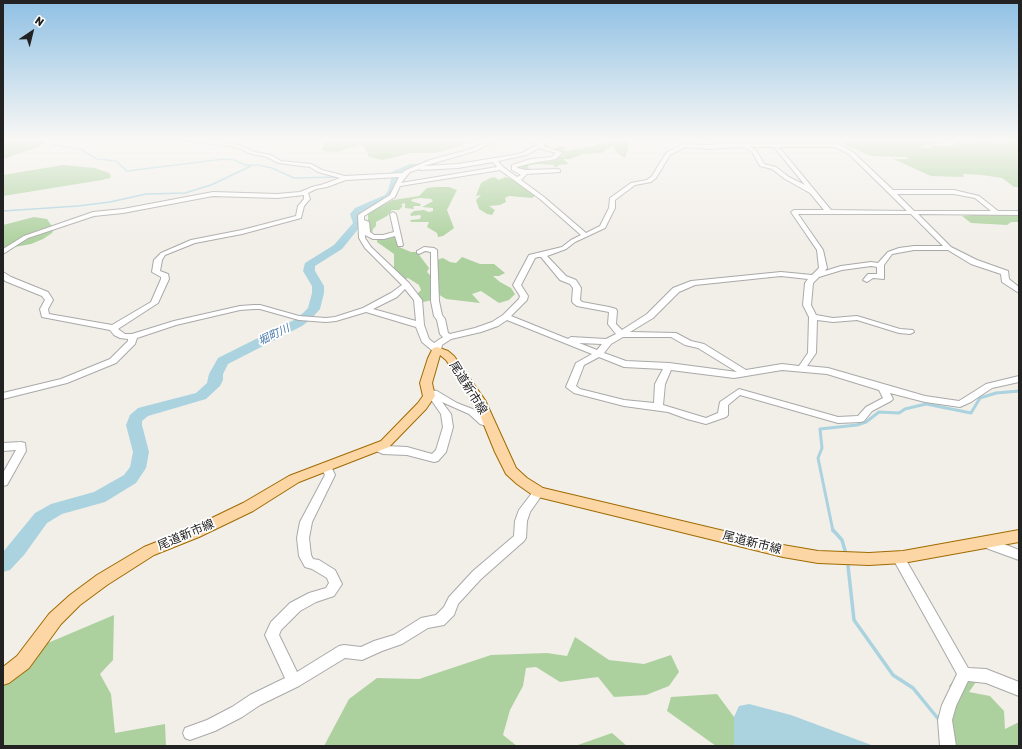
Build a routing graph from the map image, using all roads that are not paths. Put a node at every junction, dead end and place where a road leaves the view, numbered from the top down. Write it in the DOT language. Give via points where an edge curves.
graph roads {
  1 [pos="334,175"];
  2 [pos="459,175"];
  3 [pos="510,175"];
  4 [pos="523,175"];
  5 [pos="655,175"];
  6 [pos="784,175"];
  7 [pos="799,175"];
  8 [pos="873,175"];
  9 [pos="403,176"];
  10 [pos="345,178"];
  11 [pos="517,180"];
  12 [pos="398,185"];
  13 [pos="813,192"];
  14 [pos="890,192"];
  15 [pos="305,193"];
  16 [pos="830,212"];
  17 [pos="912,212"];
  18 [pos="997,213"];
  19 [pos="1019,213"];
  20 [pos="393,214"];
  21 [pos="361,219"];
  22 [pos="396,233"];
  23 [pos="584,235"];
  24 [pos="400,245"];
  25 [pos="949,248"];
  26 [pos="3,252"];
  27 [pos="419,252"];
  28 [pos="543,255"];
  29 [pos="880,265"];
  30 [pos="3,274"];
  31 [pos="816,276"];
  32 [pos="867,280"];
  33 [pos="406,285"];
  34 [pos="1019,291"];
  35 [pos="366,310"];
  36 [pos="506,317"];
  37 [pos="814,318"];
  38 [pos="420,325"];
  39 [pos="113,328"];
  40 [pos="910,332"];
  41 [pos="622,334"];
  42 [pos="133,337"];
  43 [pos="448,337"];
  44 [pos="566,340"];
  45 [pos="608,342"];
  46 [pos="437,350"];
  47 [pos="599,354"];
  48 [pos="669,366"];
  49 [pos="802,368"];
  50 [pos="744,373"];
  51 [pos="1019,379"];
  52 [pos="883,388"];
  53 [pos="428,393"];
  54 [pos="3,396"];
  55 [pos="658,407"];
  56 [pos="489,424"];
  57 [pos="3,447"];
  58 [pos="378,447"];
  59 [pos="326,467"];
  60 [pos="3,482"];
  61 [pos="539,492"];
  62 [pos="1019,536"];
  63 [pos="986,542"];
  64 [pos="1019,555"];
  65 [pos="898,557"];
  66 [pos="964,674"];
  67 [pos="3,677"];
  68 [pos="294,681"];
  69 [pos="1019,690"];
  70 [pos="190,733"];
  71 [pos="948,746"];
  1 -- 10 [label="street"];
  2 -- 12 [label="street"];
  3 -- 11 [label="street"];
  4 -- 11 [label="street"];
  5 -- 23 [label="street" via="649,180 633,184 612,199 612,208 602,227 598,231"];
  6 -- 13 [label="street"];
  7 -- 13 [label="street"];
  8 -- 14 [label="street"];
  9 -- 10 [label="street"];
  9 -- 12 [label="street"];
  10 -- 15 [label="street"];
  11 -- 23 [label="street"];
  12 -- 21 [label="street" via="393,196 361,215"];
  13 -- 16 [label="street"];
  14 -- 17 [label="street"];
  14 -- 18 [label="street" via="954,192 977,197"];
  15 -- 26 [label="street" via="277,196 213,194 123,211 92,214 31,235"];
  15 -- 39 [label="street" via="307,198 301,206 299,217 242,232 193,241 163,254 158,260 156,272 165,276 165,279 154,303"];
  16 -- 17 [label="street"];
  16 -- 31 [label="street" via="794,212 820,250 823,268"];
  17 -- 18 [label="street"];
  17 -- 25 [label="street"];
  18 -- 19 [label="street"];
  20 -- 22 [label="street"];
  21 -- 22 [label="street" via="365,219 367,233 373,237"];
  21 -- 33 [label="street" via="362,238 368,248"];
  22 -- 24 [label="street"];
  23 -- 28 [label="street" via="564,248"];
  25 -- 29 [label="street" via="899,250 890,253"];
  25 -- 34 [label="street" via="974,262 1005,273 1005,280"];
  27 -- 43 [label="street" via="424,249 434,250 435,301 444,334"];
  28 -- 36 [label="street" via="532,257 517,285 524,296 521,305"];
  28 -- 41 [label="street" via="563,278 573,282 577,288 576,301 613,311 612,324"];
  29 -- 31 [label="street" via="841,268"];
  29 -- 32 [label="street" via="881,277 871,276"];
  30 -- 39 [label="street" via="8,279 45,294 49,300 44,309 45,315"];
  31 -- 37 [label="street" via="809,283 807,305"];
  31 -- 41 [label="street" via="781,274 694,283 676,290 650,316"];
  33 -- 35 [label="street" via="394,295"];
  33 -- 38 [label="street" via="418,300"];
  35 -- 38 [label="street"];
  35 -- 42 [label="street" via="326,320 299,318 260,307 240,308 174,323"];
  36 -- 43 [label="street" via="478,330"];
  36 -- 44 [label="street"];
  37 -- 40 [label="street" via="857,318"];
  37 -- 49 [label="street" via="812,353"];
  38 -- 46 [label="street" via="425,340"];
  39 -- 42 [label="street" via="116,333"];
  41 -- 45 [label="street"];
  41 -- 50 [label="street" via="673,335 701,346"];
  42 -- 54 [label="street" via="132,342 113,361 64,381"];
  43 -- 46 [label="street" via="438,344"];
  44 -- 45 [label="street"];
  44 -- 47 [label="street"];
  45 -- 47 [label="street"];
  46 -- 53 [label="main road, 尾道新市線" via="426,383"];
  46 -- 56 [label="main road, 尾道新市線" via="450,358 481,403"];
  47 -- 48 [label="street" via="624,364"];
  47 -- 55 [label="street" via="580,363 571,387 577,391 624,403"];
  48 -- 50 [label="street" via="723,374"];
  48 -- 55 [label="street" via="660,384"];
  49 -- 50 [label="street" via="782,367"];
  49 -- 52 [label="street" via="828,371"];
  51 -- 52 [label="street" via="989,386 960,404 925,399"];
  52 -- 55 [label="street" via="888,398 869,409 861,419 838,420 739,392 723,404 723,415 706,421 670,408"];
  53 -- 56 [label="street" via="434,393 472,412"];
  53 -- 58 [label="main road, 尾道新市線" via="429,396 422,406 385,444"];
  53 -- 58 [label="street" via="446,414 448,428 441,452 434,458"];
  56 -- 61 [label="main road, 尾道新市線" via="511,471"];
  57 -- 60 [label="street" via="21,446 21,452"];
  58 -- 59 [label="main road, 尾道新市線"];
  59 -- 67 [label="main road, 尾道新市線" via="294,479 248,507 194,533 149,551 102,580 60,614 24,662"];
  59 -- 68 [label="street" via="330,475 306,522 303,538 305,556 309,563 316,564 331,574 336,584 330,592 313,596 294,607 276,626 272,635"];
  61 -- 65 [label="main road, 尾道新市線" via="783,551 818,557"];
  61 -- 68 [label="street" via="525,510 521,521 520,538 477,575 452,601 449,611 439,621 426,622 397,640 379,645 362,654 344,651"];
  62 -- 63 [label="main road, 尾道新市線"];
  63 -- 64 [label="street"];
  63 -- 65 [label="main road, 尾道新市線"];
  65 -- 66 [label="street"];
  66 -- 69 [label="street" via="986,676"];
  66 -- 71 [label="street" via="949,705 945,720"];
  68 -- 70 [label="street" via="210,726"];
}
